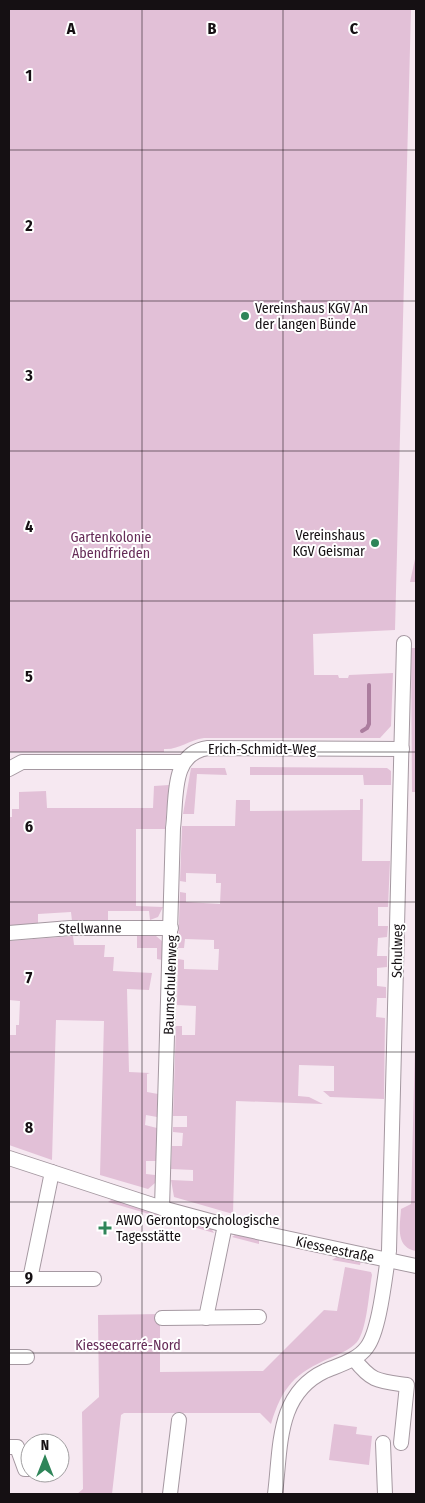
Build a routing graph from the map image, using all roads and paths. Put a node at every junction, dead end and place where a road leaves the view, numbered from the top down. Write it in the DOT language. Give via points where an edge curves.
graph roads {
  1 [pos="404,642"];
  2 [pos="402,748"];
  3 [pos="182,762"];
  4 [pos="9,769"];
  5 [pos="172,928"];
  6 [pos="9,933"];
  7 [pos="9,1158"];
  8 [pos="52,1172"];
  9 [pos="162,1208"];
  10 [pos="225,1225"];
  11 [pos="387,1260"];
  12 [pos="416,1266"];
  13 [pos="9,1279"];
  14 [pos="30,1279"];
  15 [pos="94,1279"];
  16 [pos="259,1317"];
  17 [pos="162,1318"];
  18 [pos="206,1318"];
  19 [pos="9,1357"];
  20 [pos="27,1357"];
  21 [pos="354,1359"];
  22 [pos="179,1420"];
  23 [pos="401,1442"];
  24 [pos="383,1443"];
  25 [pos="9,1447"];
  26 [pos="20,1455"];
  27 [pos="170,1494"];
  28 [pos="276,1494"];
  29 [pos="385,1494"];
  1 -- 2 [label="street, Schulweg"];
  2 -- 3 [label="street, Erich-Schmidt-Weg" via="208,748 192,752"];
  2 -- 11 [label="street, Schulweg"];
  3 -- 4 [label="street" via="22,762"];
  3 -- 5 [label="street, Baumschulenweg" via="174,828"];
  5 -- 6 [label="street, Stellwanne" via="70,928"];
  5 -- 9 [label="street, Baumschulenweg"];
  7 -- 8 [label="street, Kiesseestraße"];
  8 -- 9 [label="street, Kiesseestraße"];
  8 -- 14 [label="street"];
  9 -- 10 [label="street, Kiesseestraße"];
  10 -- 11 [label="street, Kiesseestraße"];
  10 -- 18 [label="street"];
  11 -- 12 [label="street, Kiesseestraße"];
  11 -- 21 [label="street, Schulweg" via="372,1339 362,1354"];
  13 -- 14 [label="street"];
  14 -- 15 [label="street"];
  16 -- 18 [label="street"];
  17 -- 18 [label="street"];
  19 -- 20 [label="street"];
  21 -- 23 [label="street" via="366,1375 384,1382 407,1385"];
  21 -- 28 [label="street" via="310,1380 293,1398 284,1420"];
  22 -- 27 [label="street"];
  24 -- 29 [label="street"];
  25 -- 26 [label="street" via="17,1447"];
}
